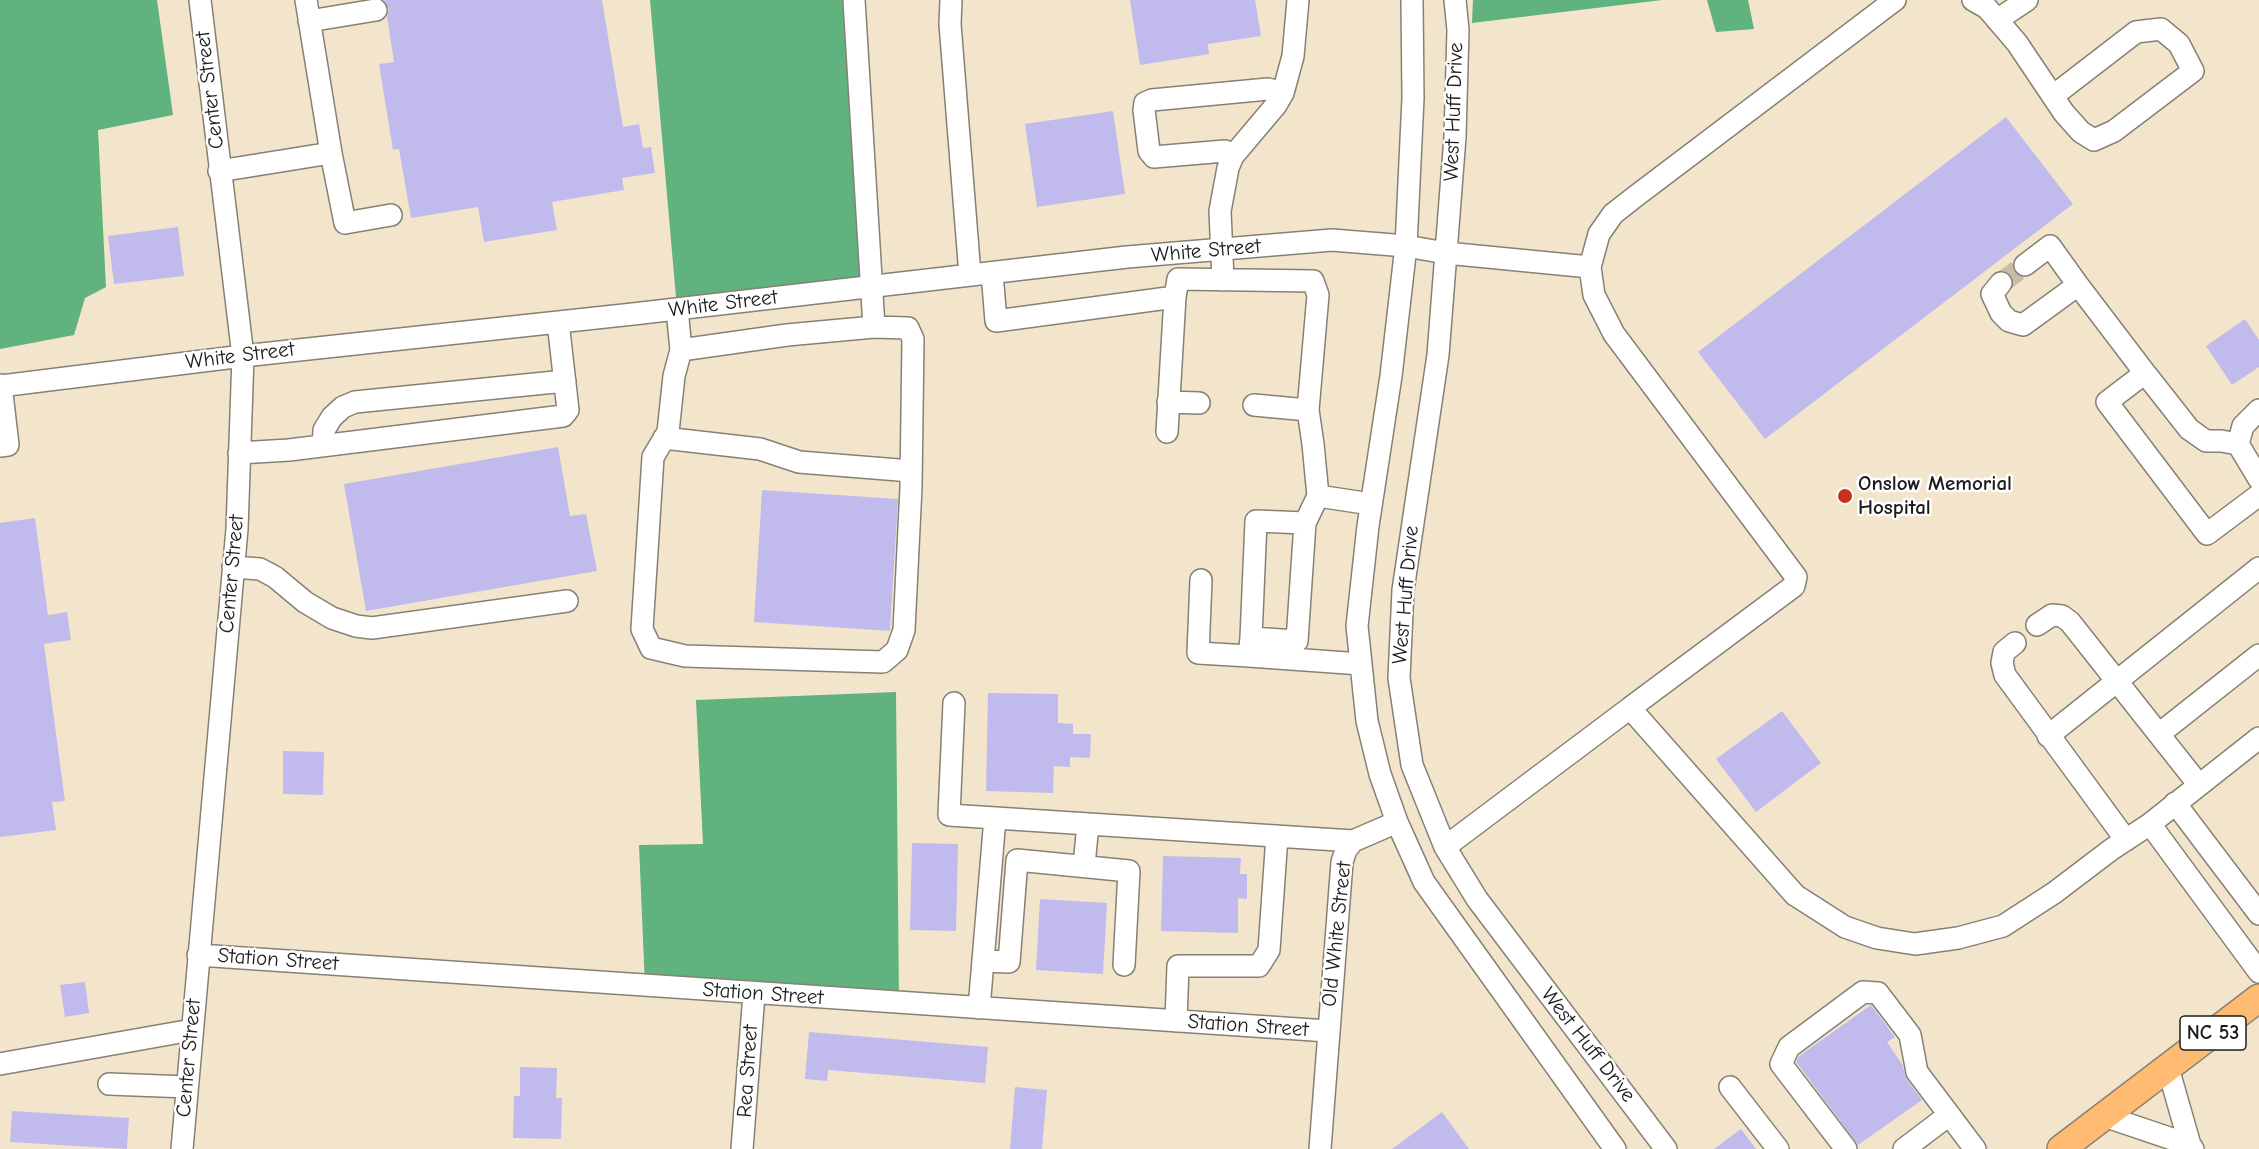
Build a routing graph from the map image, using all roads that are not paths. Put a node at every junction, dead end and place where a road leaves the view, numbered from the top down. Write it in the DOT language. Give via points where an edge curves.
graph roads {
  1 [pos="200,0"];
  2 [pos="306,0"];
  3 [pos="854,0"];
  4 [pos="951,0"];
  5 [pos="1298,0"];
  6 [pos="1412,0"];
  7 [pos="1455,0"];
  8 [pos="1895,0"];
  9 [pos="1973,0"];
  10 [pos="2027,0"];
  11 [pos="376,10"];
  12 [pos="1997,20"];
  13 [pos="309,21"];
  14 [pos="1283,93"];
  15 [pos="2054,96"];
  16 [pos="331,153"];
  17 [pos="1233,156"];
  18 [pos="219,171"];
  19 [pos="391,215"];
  20 [pos="1406,246"];
  21 [pos="1221,249"];
  22 [pos="1446,253"];
  23 [pos="2025,265"];
  24 [pos="1590,267"];
  25 [pos="992,273"];
  26 [pos="970,275"];
  27 [pos="1223,280"];
  28 [pos="2001,284"];
  29 [pos="2078,285"];
  30 [pos="871,287"];
  31 [pos="1175,297"];
  32 [pos="677,309"];
  33 [pos="558,322"];
  34 [pos="874,327"];
  35 [pos="681,350"];
  36 [pos="243,356"];
  37 [pos="2145,373"];
  38 [pos="565,381"];
  39 [pos="1,385"];
  40 [pos="1168,402"];
  41 [pos="1199,403"];
  42 [pos="1254,405"];
  43 [pos="1308,410"];
  44 [pos="2259,410"];
  45 [pos="1167,432"];
  46 [pos="664,438"];
  47 [pos="2238,444"];
  48 [pos="0,446"];
  49 [pos="323,446"];
  50 [pos="239,453"];
  51 [pos="911,471"];
  52 [pos="2259,480"];
  53 [pos="2259,495"];
  54 [pos="1318,496"];
  55 [pos="1371,504"];
  56 [pos="1305,523"];
  57 [pos="233,567"];
  58 [pos="2259,568"];
  59 [pos="1201,580"];
  60 [pos="567,601"];
  61 [pos="2037,625"];
  62 [pos="2015,643"];
  63 [pos="1250,647"];
  64 [pos="2259,655"];
  65 [pos="1361,664"];
  66 [pos="2116,681"];
  67 [pos="954,703"];
  68 [pos="1630,708"];
  69 [pos="2159,734"];
  70 [pos="2048,736"];
  71 [pos="2259,738"];
  72 [pos="2199,784"];
  73 [pos="2175,803"];
  74 [pos="995,818"];
  75 [pos="1397,822"];
  76 [pos="1088,824"];
  77 [pos="2150,824"];
  78 [pos="1277,836"];
  79 [pos="2126,840"];
  80 [pos="1353,841"];
  81 [pos="1446,847"];
  82 [pos="993,858"];
  83 [pos="1017,860"];
  84 [pos="1084,865"];
  85 [pos="2259,914"];
  86 [pos="198,955"];
  87 [pos="983,961"];
  88 [pos="1124,965"];
  89 [pos="2259,972"];
  90 [pos="754,994"];
  91 [pos="2259,998"];
  92 [pos="979,1008"];
  93 [pos="1176,1021"];
  94 [pos="192,1030"];
  95 [pos="1328,1031"];
  96 [pos="0,1064"];
  97 [pos="2168,1068"];
  98 [pos="109,1084"];
  99 [pos="187,1087"];
  100 [pos="1730,1087"];
  101 [pos="1949,1115"];
  102 [pos="2104,1116"];
  103 [pos="2191,1147"];
  104 [pos="182,1149"];
  105 [pos="742,1149"];
  106 [pos="1320,1149"];
  107 [pos="1615,1149"];
  108 [pos="1666,1149"];
  109 [pos="1778,1149"];
  110 [pos="1846,1149"];
  111 [pos="1904,1149"];
  112 [pos="1975,1149"];
  113 [pos="2061,1149"];
  1 -- 18 [label="street, Center Street"];
  2 -- 13 [label="street"];
  3 -- 30 [label="street"];
  4 -- 26 [label="street"];
  5 -- 14 [label="street" via="1293,56"];
  6 -- 20 [label="street, West Huff Drive" via="1413,98"];
  7 -- 22 [label="street, West Huff Drive" via="1455,137"];
  8 -- 24 [label="street" via="1613,214 1599,234"];
  9 -- 12 [label="street"];
  10 -- 12 [label="street"];
  11 -- 13 [label="street"];
  12 -- 15 [label="street"];
  13 -- 16 [label="street"];
  14 -- 17 [label="street"];
  14 -- 17 [label="street" via="1268,89 1152,99 1146,103 1149,151 1154,157 1225,151"];
  15 -- 15 [label="street" via="2136,32 2161,29 2179,44 2193,71 2114,131 2094,140 2081,132"];
  16 -- 18 [label="street"];
  16 -- 19 [label="street" via="345,223"];
  17 -- 21 [label="street" via="1222,193"];
  18 -- 36 [label="street, Center Street"];
  20 -- 21 [label="street, White Street" via="1332,240"];
  20 -- 22 [label="street, White Street"];
  20 -- 55 [label="street, West Huff Drive"];
  21 -- 25 [label="street, White Street"];
  21 -- 27 [label="street"];
  22 -- 24 [label="street, White Street"];
  22 -- 81 [label="street, West Huff Drive" via="1438,355 1403,590 1399,678 1412,765"];
  23 -- 29 [label="street" via="2050,246"];
  24 -- 68 [label="street" via="1594,295 1614,334 1796,577 1794,586"];
  25 -- 26 [label="street, White Street"];
  25 -- 31 [label="street" via="996,321"];
  26 -- 30 [label="street, White Street"];
  27 -- 31 [label="street" via="1178,279"];
  27 -- 43 [label="street" via="1313,281 1318,295"];
  28 -- 29 [label="street" via="1992,294 2001,313 2009,321 2023,325"];
  29 -- 37 [label="street"];
  30 -- 32 [label="street, White Street"];
  30 -- 34 [label="street"];
  31 -- 40 [label="street"];
  32 -- 33 [label="street, White Street"];
  32 -- 35 [label="street"];
  33 -- 36 [label="street, White Street"];
  33 -- 38 [label="street"];
  34 -- 35 [label="street"];
  34 -- 51 [label="street" via="908,328 913,339"];
  35 -- 46 [label="street"];
  36 -- 39 [label="street, White Street"];
  36 -- 50 [label="street, Center Street"];
  37 -- 47 [label="street" via="2189,429 2206,441"];
  37 -- 53 [label="street" via="2107,402 2207,534"];
  38 -- 49 [label="street" via="355,402 332,417 324,430"];
  38 -- 49 [label="street" via="568,410 563,416"];
  39 -- 48 [label="street" via="8,445"];
  40 -- 41 [label="street"];
  40 -- 45 [label="street"];
  42 -- 43 [label="street"];
  43 -- 54 [label="street"];
  44 -- 47 [label="street" via="2243,426"];
  46 -- 51 [label="street" via="760,449 799,462"];
  46 -- 51 [label="street" via="653,457 642,629 651,648 685,656 883,662 897,650 904,630"];
  47 -- 52 [label="street"];
  49 -- 50 [label="street"];
  50 -- 57 [label="street, Center Street"];
  54 -- 55 [label="street"];
  54 -- 56 [label="street"];
  55 -- 65 [label="street, West Huff Drive" via="1358,626"];
  56 -- 63 [label="street" via="1297,641"];
  56 -- 63 [label="street" via="1256,521"];
  57 -- 60 [label="street" via="260,569 332,618 372,628"];
  57 -- 86 [label="street, Center Street"];
  58 -- 66 [label="street"];
  59 -- 63 [label="street" via="1198,653"];
  61 -- 66 [label="street" via="2052,615 2062,616"];
  62 -- 70 [label="street" via="2004,652 2005,675"];
  63 -- 65 [label="street"];
  64 -- 69 [label="street"];
  65 -- 75 [label="street, West Huff Drive" via="1367,721"];
  66 -- 69 [label="street"];
  66 -- 70 [label="street"];
  67 -- 74 [label="street" via="949,815"];
  68 -- 79 [label="street" via="1795,895 1845,927 1877,938 1915,944 2003,926"];
  68 -- 81 [label="street"];
  69 -- 72 [label="street"];
  70 -- 79 [label="street"];
  71 -- 72 [label="street"];
  72 -- 73 [label="street"];
  73 -- 77 [label="street"];
  73 -- 85 [label="street"];
  74 -- 76 [label="street"];
  74 -- 82 [label="street"];
  75 -- 80 [label="street, Old White Street"];
  75 -- 107 [label="street, West Huff Drive" via="1424,882"];
  76 -- 78 [label="street"];
  76 -- 84 [label="street"];
  77 -- 79 [label="street"];
  77 -- 89 [label="street"];
  78 -- 80 [label="street"];
  78 -- 93 [label="street" via="1269,950 1258,966 1178,966"];
  80 -- 95 [label="street, Old White Street" via="1342,862"];
  81 -- 108 [label="street, West Huff Drive" via="1477,899"];
  82 -- 83 [label="street"];
  82 -- 87 [label="street"];
  83 -- 84 [label="street"];
  83 -- 87 [label="street" via="1010,962"];
  84 -- 88 [label="street" via="1129,871"];
  86 -- 90 [label="street, Station Street"];
  86 -- 94 [label="street, Center Street"];
  87 -- 92 [label="street"];
  90 -- 92 [label="street, Station Street"];
  90 -- 105 [label="street, Rea Street"];
  91 -- 97 [label="main road, NC 53"];
  92 -- 93 [label="street, Station Street"];
  93 -- 95 [label="street, Station Street"];
  94 -- 96 [label="street"];
  94 -- 99 [label="street, Center Street"];
  95 -- 106 [label="street, Old White Street"];
  97 -- 102 [label="main road, NC 53"];
  97 -- 103 [label="street"];
  98 -- 99 [label="street"];
  99 -- 104 [label="street, Center Street"];
  100 -- 109 [label="street"];
  101 -- 110 [label="street" via="1917,1072 1910,1035 1878,993 1863,992 1789,1047 1781,1064"];
  101 -- 111 [label="street"];
  101 -- 112 [label="street"];
  102 -- 103 [label="street"];
  102 -- 113 [label="main road, NC 53"];
}
